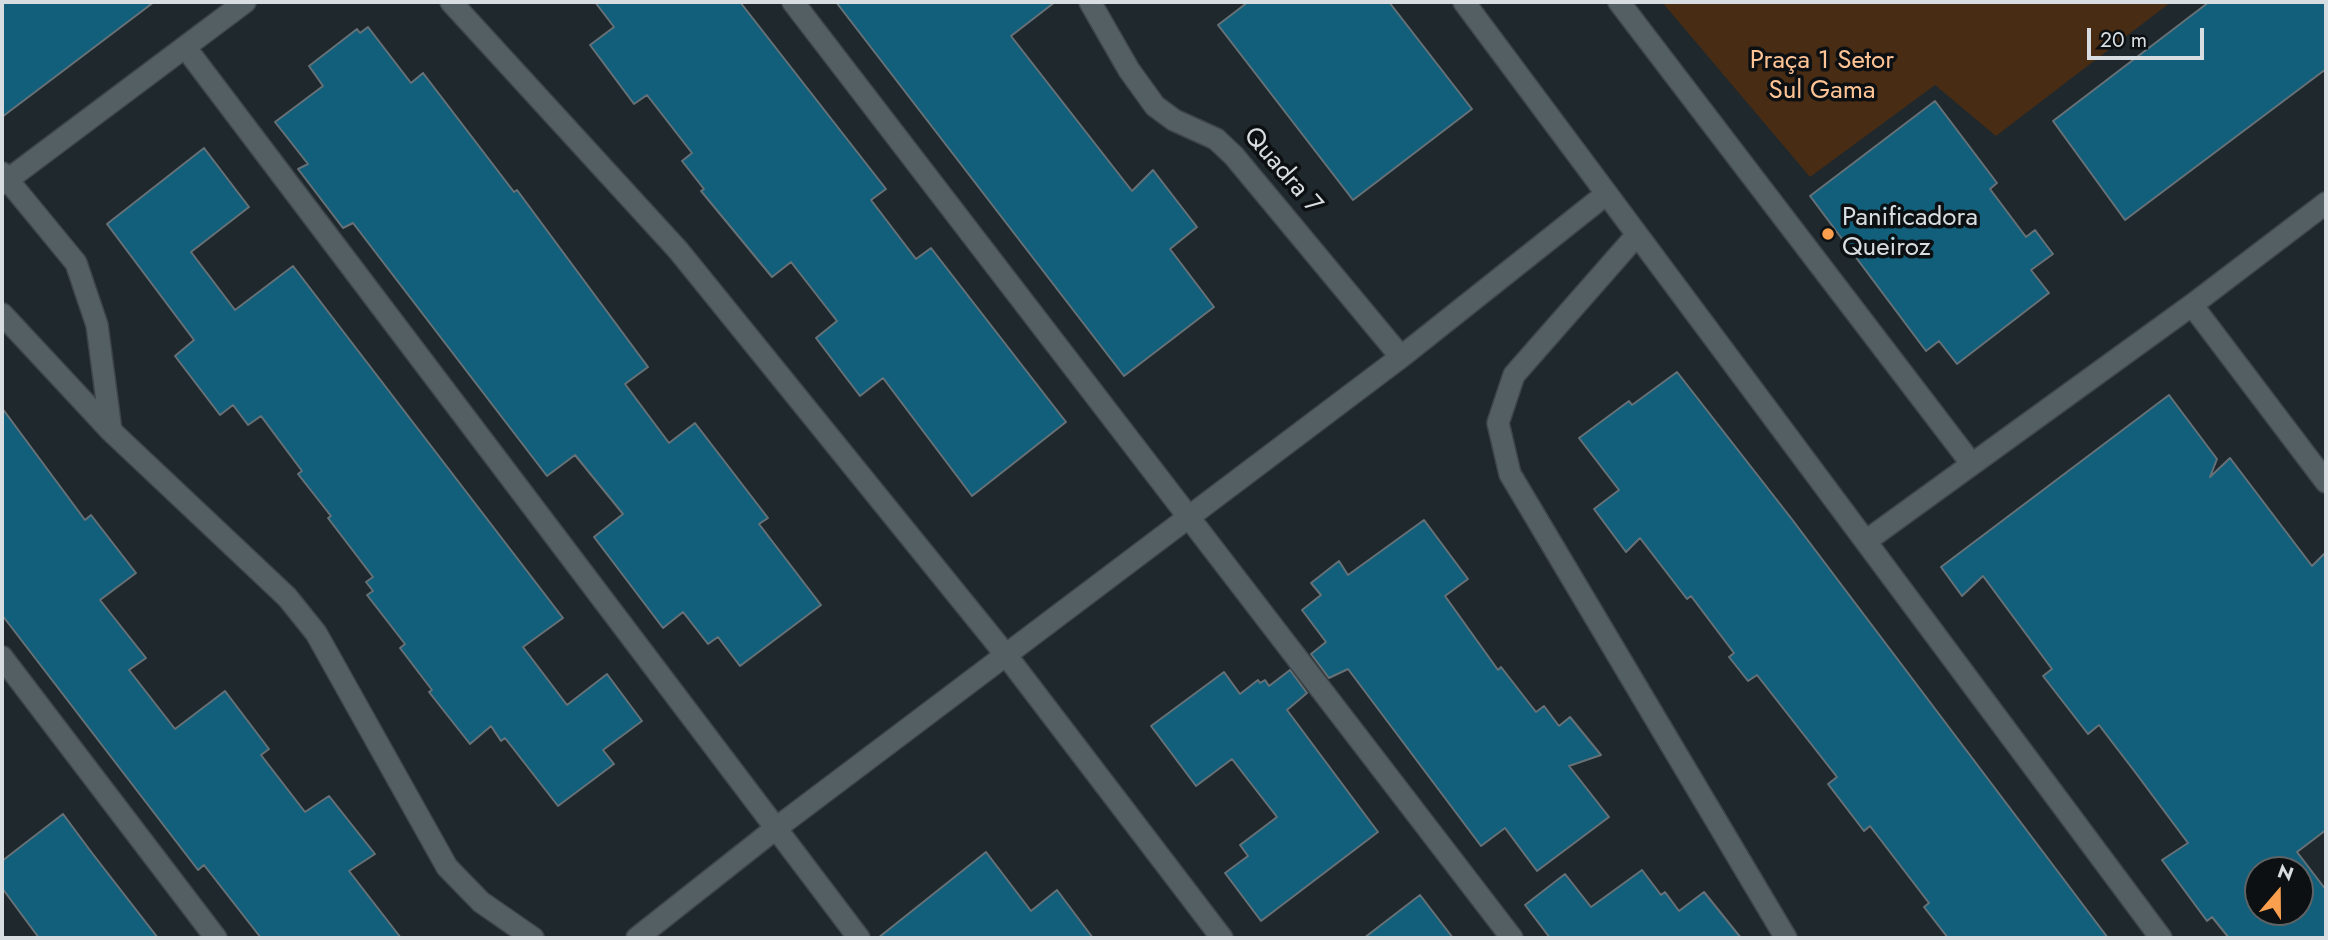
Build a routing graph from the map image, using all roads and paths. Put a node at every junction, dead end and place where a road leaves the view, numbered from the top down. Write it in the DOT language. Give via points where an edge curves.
graph roads {
  1 [pos="245,2"];
  2 [pos="451,2"];
  3 [pos="793,2"];
  4 [pos="1090,2"];
  5 [pos="1464,2"];
  6 [pos="1619,2"];
  7 [pos="184,47"];
  8 [pos="4,178"];
  9 [pos="1605,195"];
  10 [pos="2326,203"];
  11 [pos="1636,236"];
  12 [pos="2192,306"];
  13 [pos="2,314"];
  14 [pos="1401,357"];
  15 [pos="111,431"];
  16 [pos="1971,463"];
  17 [pos="2326,482"];
  18 [pos="1190,517"];
  19 [pos="1866,541"];
  20 [pos="1006,655"];
  21 [pos="2,657"];
  22 [pos="775,829"];
  23 [pos="216,938"];
  24 [pos="533,938"];
  25 [pos="637,938"];
  26 [pos="859,938"];
  27 [pos="1222,938"];
  28 [pos="1512,938"];
  29 [pos="1786,938"];
  30 [pos="2161,938"];
  1 -- 7 [label="street"];
  2 -- 20 [label="street" via="678,250"];
  3 -- 18 [label="street"];
  4 -- 14 [label="street, Quadra 7" via="1155,106 1216,139 1234,156"];
  5 -- 9 [label="street"];
  6 -- 16 [label="street"];
  7 -- 8 [label="street"];
  7 -- 22 [label="street"];
  8 -- 15 [label="street" via="76,263 97,325"];
  9 -- 11 [label="street"];
  9 -- 14 [label="street"];
  10 -- 12 [label="street"];
  11 -- 19 [label="street"];
  11 -- 29 [label="street" via="1514,375 1498,423 1510,474"];
  12 -- 16 [label="street"];
  12 -- 17 [label="street"];
  13 -- 15 [label="street"];
  14 -- 18 [label="street"];
  15 -- 24 [label="street" via="287,597 316,633 447,867 481,902"];
  16 -- 19 [label="street"];
  18 -- 20 [label="street"];
  18 -- 28 [label="street"];
  19 -- 30 [label="street"];
  20 -- 22 [label="street"];
  20 -- 27 [label="street"];
  21 -- 23 [label="street"];
  22 -- 25 [label="street"];
  22 -- 26 [label="street"];
}
